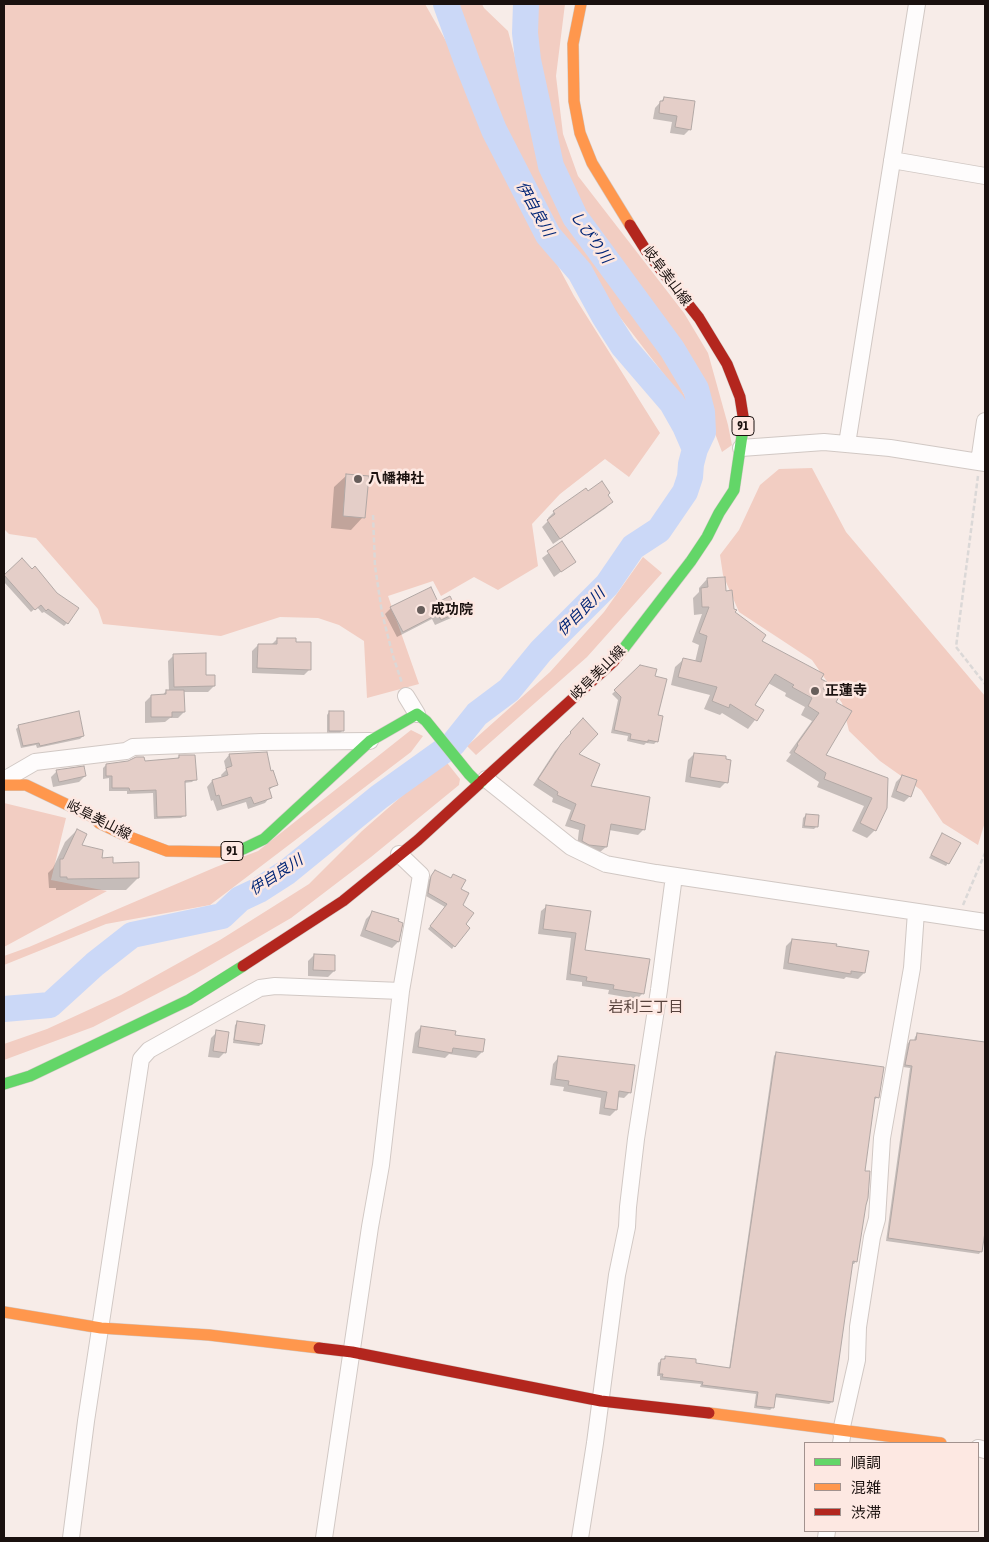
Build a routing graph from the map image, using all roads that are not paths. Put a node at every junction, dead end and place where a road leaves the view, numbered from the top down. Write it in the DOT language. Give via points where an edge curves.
graph roads {
  1 [pos="581,4"];
  2 [pos="917,4"];
  3 [pos="892,160"];
  4 [pos="985,176"];
  5 [pos="985,421"];
  6 [pos="847,444"];
  7 [pos="741,448"];
  8 [pos="982,462"];
  9 [pos="406,696"];
  10 [pos="421,718"];
  11 [pos="370,741"];
  12 [pos="4,780"];
  13 [pos="483,781"];
  14 [pos="4,785"];
  15 [pos="399,854"];
  16 [pos="674,876"];
  17 [pos="916,912"];
  18 [pos="985,922"];
  19 [pos="401,991"];
  20 [pos="4,1084"];
  21 [pos="4,1312"];
  22 [pos="101,1328"];
  23 [pos="352,1352"];
  24 [pos="601,1401"];
  25 [pos="841,1437"];
  26 [pos="924,1442"];
  27 [pos="71,1538"];
  28 [pos="324,1538"];
  29 [pos="580,1538"];
  1 -- 7 [label="street, 岐阜美山線 / 91" via="573,44 574,101 580,133 592,164 613,199 647,252 699,318 727,364 740,397 744,421"];
  2 -- 3 [label="street"];
  3 -- 4 [label="street"];
  3 -- 6 [label="street"];
  5 -- 8 [label="street"];
  6 -- 7 [label="street" via="816,442"];
  6 -- 8 [label="street"];
  7 -- 13 [label="street, 岐阜美山線 / 91" via="734,490 707,537 614,662"];
  9 -- 10 [label="street"];
  10 -- 11 [label="street, 岐阜美山線 / 91"];
  10 -- 13 [label="street" via="469,774"];
  11 -- 12 [label="street" via="132,747 126,751 35,762"];
  11 -- 14 [label="street, 岐阜美山線 / 91" via="264,839 243,849 218,854 167,851 122,834 26,785"];
  13 -- 15 [label="street, 岐阜美山線"];
  13 -- 16 [label="street" via="571,847 606,864"];
  15 -- 19 [label="street" via="420,875"];
  15 -- 20 [label="street, 岐阜美山線" via="343,901 189,1000 30,1076"];
  16 -- 17 [label="street"];
  16 -- 24 [label="street"];
  17 -- 18 [label="street"];
  17 -- 25 [label="street" via="912,968 882,1138 877,1219 858,1327 857,1360"];
  19 -- 22 [label="street" via="260,988 149,1050 141,1058"];
  19 -- 23 [label="street" via="381,1166"];
  21 -- 22 [label="street"];
  22 -- 23 [label="street" via="209,1335"];
  22 -- 27 [label="street"];
  23 -- 24 [label="street"];
  23 -- 28 [label="street"];
  24 -- 25 [label="street" via="734,1416"];
  24 -- 29 [label="street"];
  25 -- 26 [label="street"];
}
